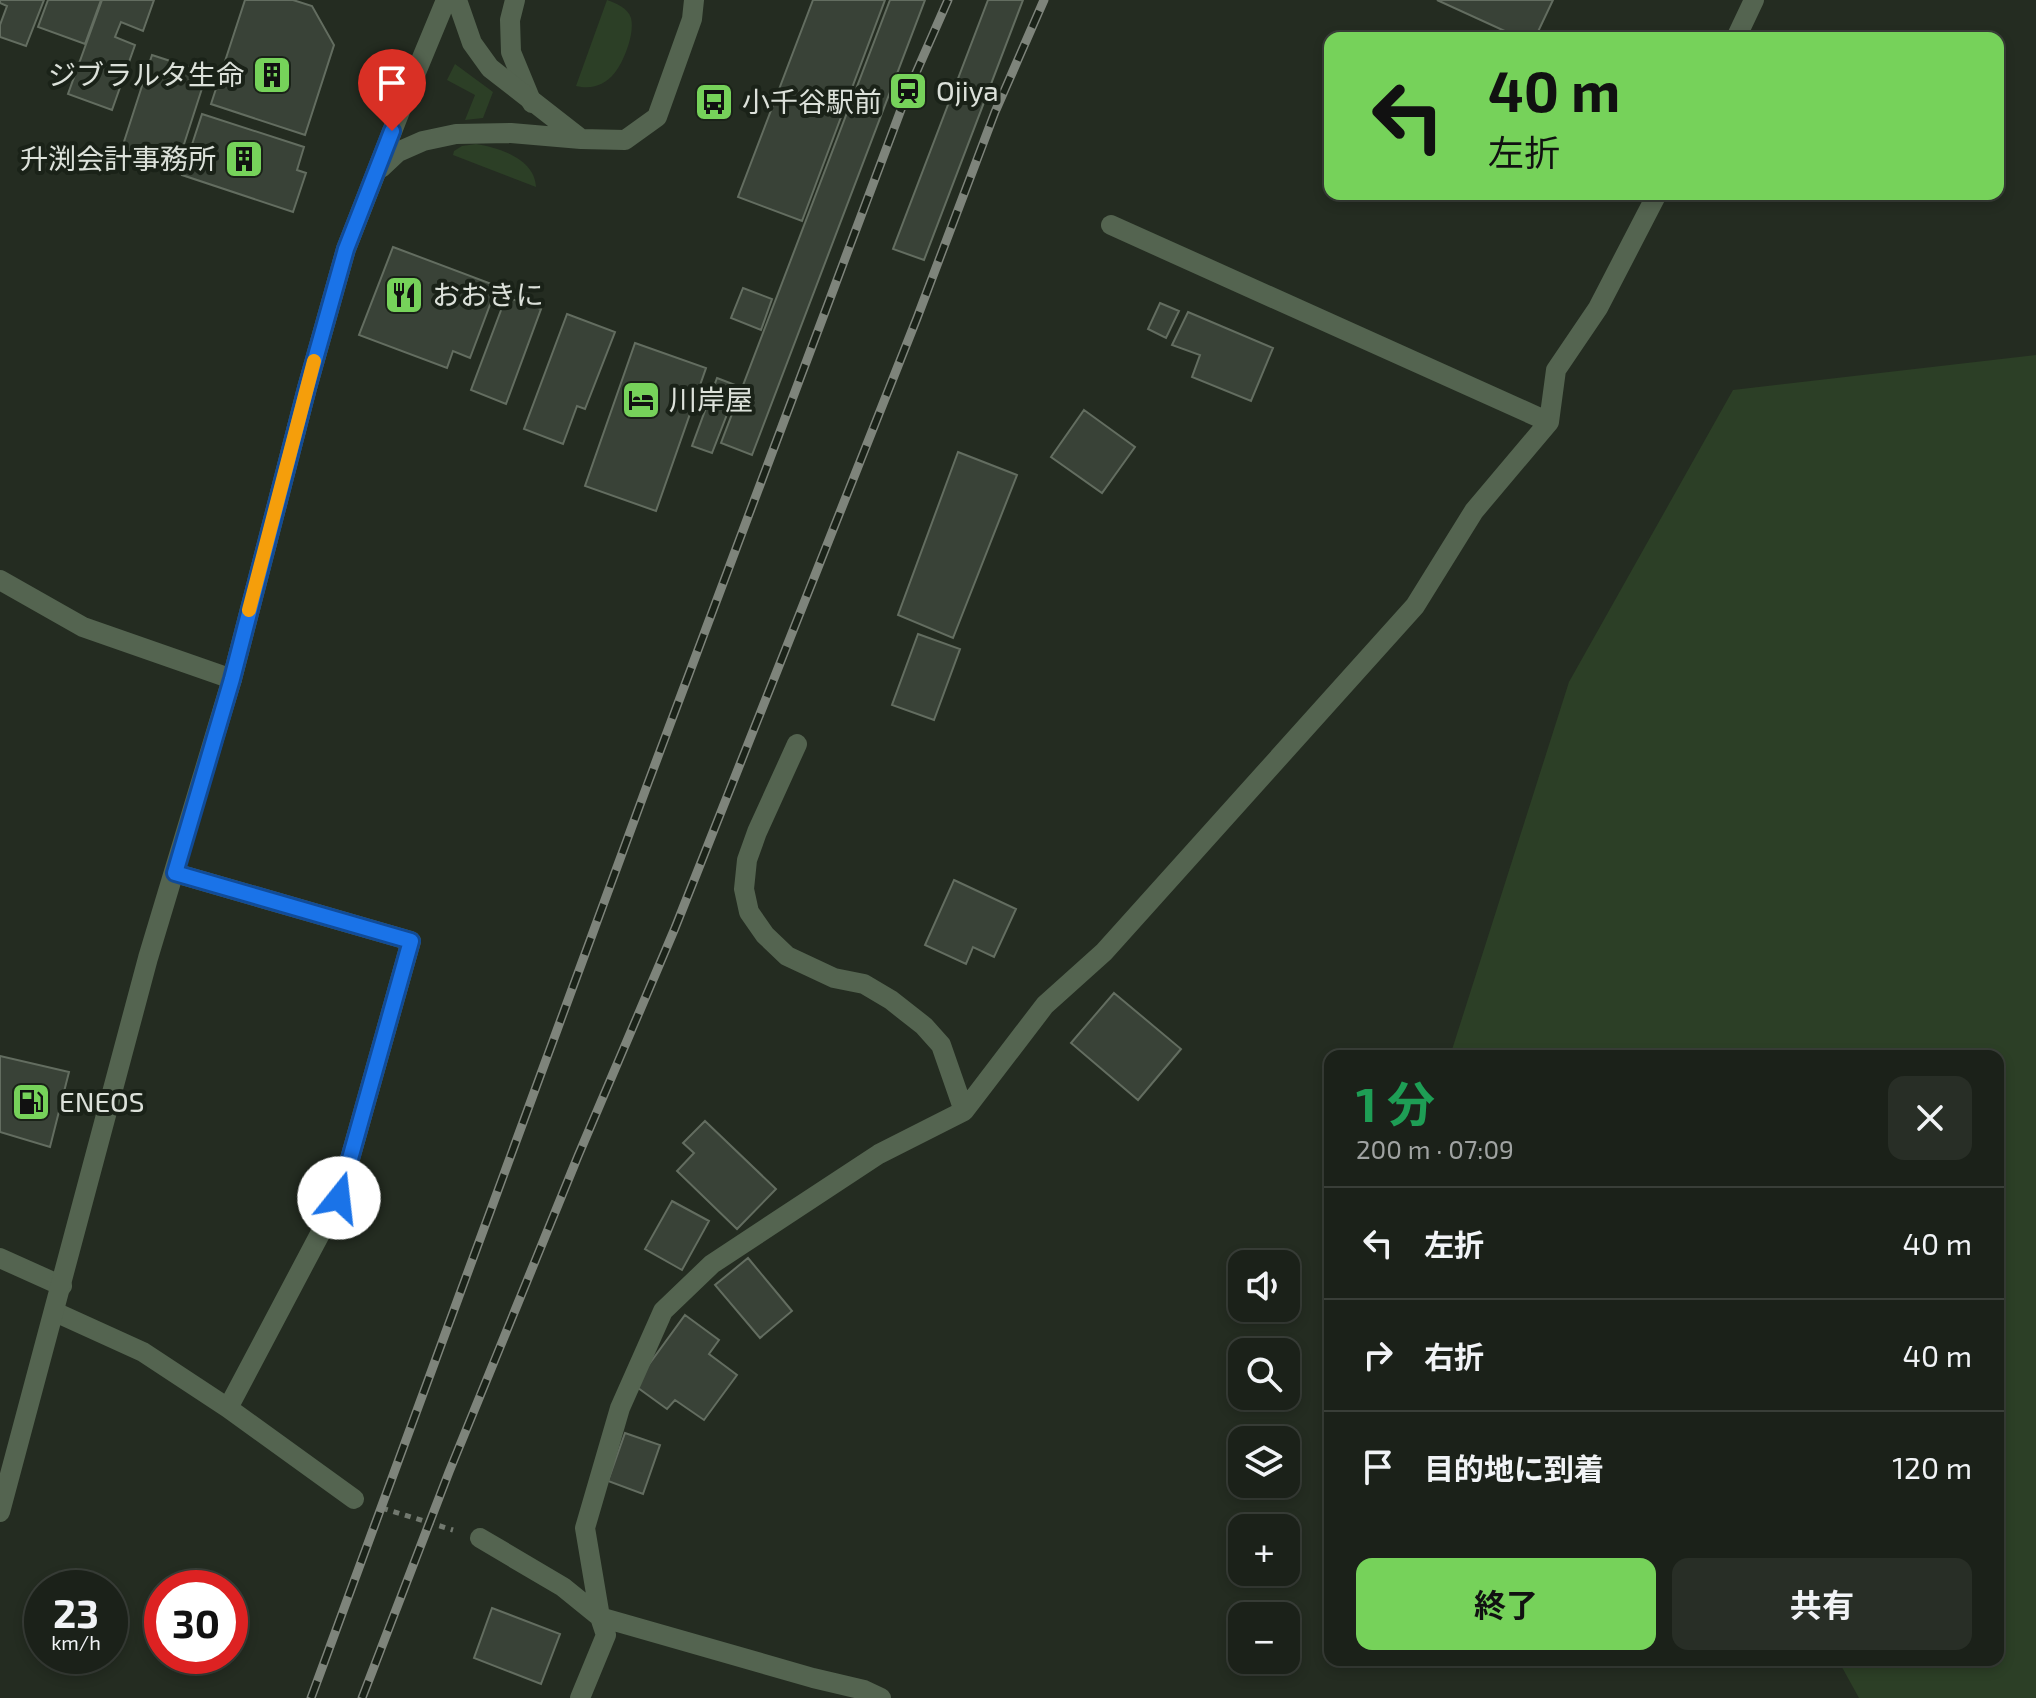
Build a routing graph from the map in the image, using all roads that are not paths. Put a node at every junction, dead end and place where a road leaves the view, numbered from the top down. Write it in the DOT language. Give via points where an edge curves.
graph roads {
  1 [pos="446,0"];
  2 [pos="457,0"];
  3 [pos="515,0"];
  4 [pos="694,0"];
  5 [pos="1754,0"];
  6 [pos="1739,32"];
  7 [pos="532,103"];
  8 [pos="581,139"];
  9 [pos="376,172"];
  10 [pos="1654,200"];
  11 [pos="1111,225"];
  12 [pos="1549,422"];
  13 [pos="0,580"];
  14 [pos="232,679"];
  15 [pos="797,744"];
  16 [pos="175,873"];
  17 [pos="964,1111"];
  18 [pos="0,1258"];
  19 [pos="62,1286"];
  20 [pos="55,1312"];
  21 [pos="228,1408"];
  22 [pos="354,1499"];
  23 [pos="0,1512"];
  24 [pos="480,1538"];
  25 [pos="600,1617"];
  26 [pos="580,1698"];
  27 [pos="881,1698"];
  1 -- 9 [label="street"];
  2 -- 7 [label="street" via="472,43 490,68"];
  3 -- 7 [label="street" via="511,52"];
  4 -- 8 [label="street" via="657,117 625,140"];
  5 -- 6 [label="street"];
  7 -- 8 [label="street"];
  8 -- 9 [label="street" via="456,134 398,152"];
  9 -- 14 [label="street" via="341,265"];
  10 -- 12 [label="street" via="1598,308 1556,370"];
  11 -- 12 [label="street"];
  12 -- 17 [label="street" via="1474,511 1415,606 1104,952 1045,1005"];
  13 -- 14 [label="street" via="83,627"];
  14 -- 16 [label="street"];
  15 -- 17 [label="street" via="747,860 744,889 749,912 787,956 834,978 864,984 924,1026 941,1045"];
  16 -- 19 [label="street"];
  16 -- 21 [label="street" via="411,941 339,1198"];
  17 -- 25 [label="street" via="879,1154 712,1264 663,1311 620,1408 585,1528"];
  18 -- 19 [label="street"];
  19 -- 20 [label="street"];
  20 -- 21 [label="street" via="143,1352"];
  20 -- 23 [label="street"];
  21 -- 22 [label="street"];
  24 -- 25 [label="street" via="563,1587"];
  25 -- 26 [label="street" via="606,1635"];
  25 -- 27 [label="street"];
}
